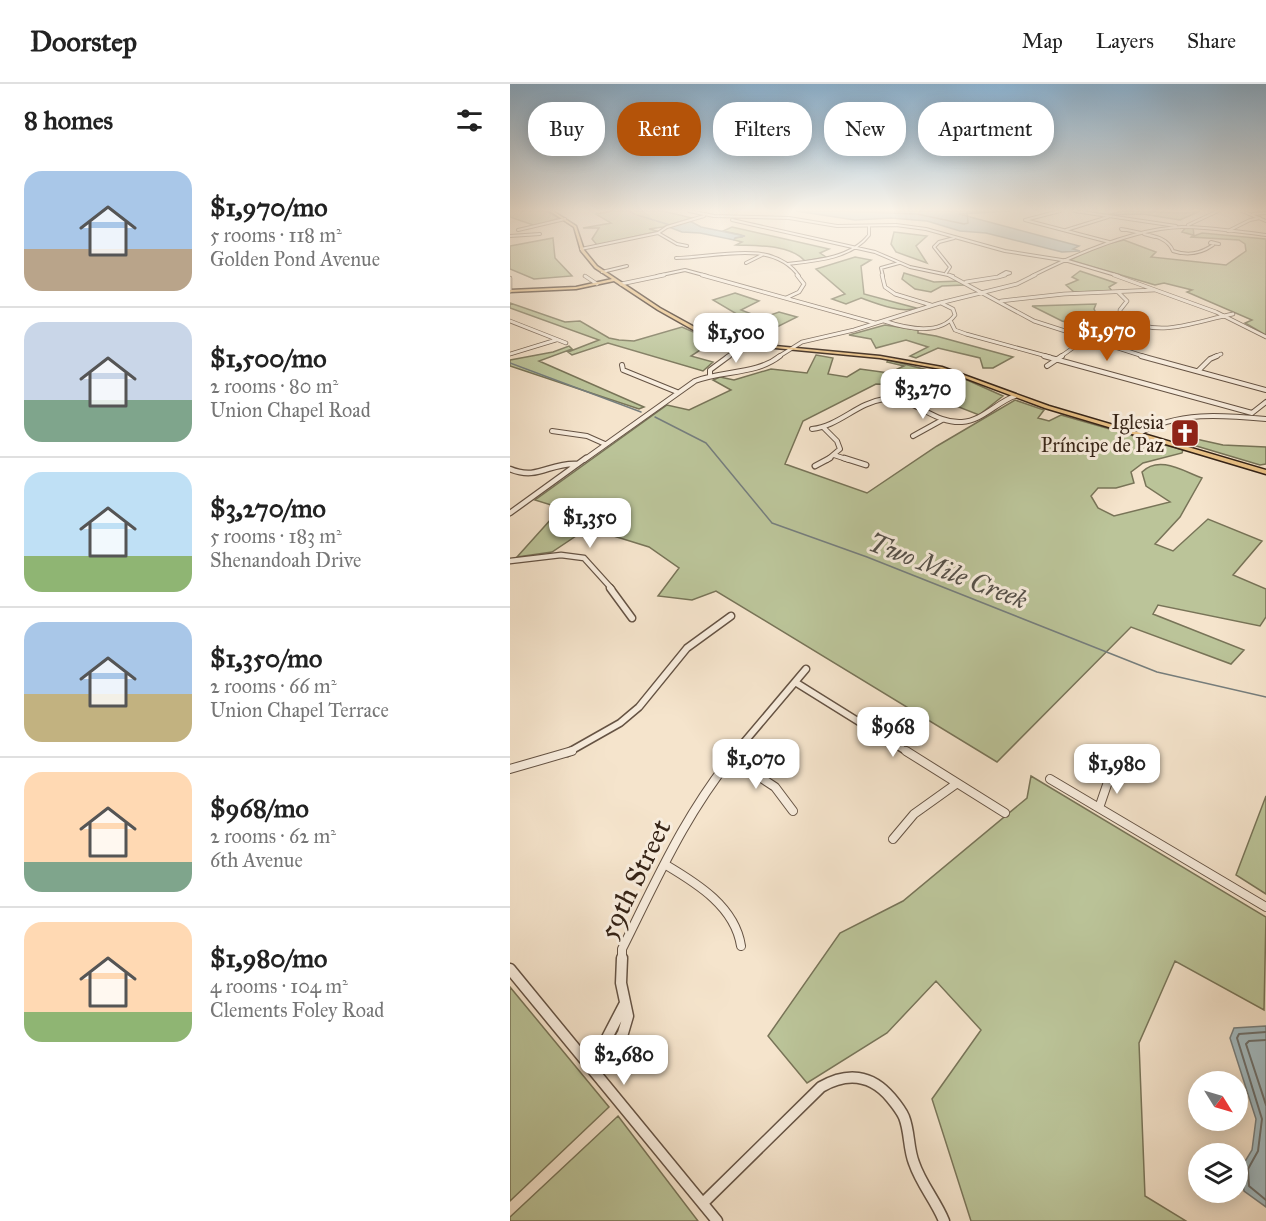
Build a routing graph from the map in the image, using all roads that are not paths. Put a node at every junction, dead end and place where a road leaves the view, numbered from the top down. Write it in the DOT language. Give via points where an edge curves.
graph roads {
  1 [pos="593,264"];
  2 [pos="788,264"];
  3 [pos="895,264"];
  4 [pos="902,264"];
  5 [pos="948,264"];
  6 [pos="1056,264"];
  7 [pos="1077,264"];
  8 [pos="627,266"];
  9 [pos="602,272"];
  10 [pos="946,273"];
  11 [pos="585,276"];
  12 [pos="998,277"];
  13 [pos="510,278"];
  14 [pos="614,280"];
  15 [pos="966,282"];
  16 [pos="597,284"];
  17 [pos="621,284"];
  18 [pos="1158,289"];
  19 [pos="510,291"];
  20 [pos="1118,292"];
  21 [pos="984,293"];
  22 [pos="786,298"];
  23 [pos="1001,301"];
  24 [pos="940,303"];
  25 [pos="931,305"];
  26 [pos="1233,314"];
  27 [pos="1222,315"];
  28 [pos="510,321"];
  29 [pos="883,321"];
  30 [pos="951,322"];
  31 [pos="876,324"];
  32 [pos="1147,327"];
  33 [pos="932,328"];
  34 [pos="955,330"];
  35 [pos="1266,337"];
  36 [pos="1087,338"];
  37 [pos="556,339"];
  38 [pos="566,343"];
  39 [pos="745,345"];
  40 [pos="788,349"];
  41 [pos="1121,350"];
  42 [pos="511,353"];
  43 [pos="1221,354"];
  44 [pos="1056,359"];
  45 [pos="622,365"];
  46 [pos="1047,366"];
  47 [pos="1198,371"];
  48 [pos="710,375"];
  49 [pos="1266,390"];
  50 [pos="677,392"];
  51 [pos="1015,396"];
  52 [pos="1266,402"];
  53 [pos="1252,415"];
  54 [pos="1266,418"];
  55 [pos="942,420"];
  56 [pos="824,428"];
  57 [pos="812,429"];
  58 [pos="552,431"];
  59 [pos="1138,434"];
  60 [pos="913,436"];
  61 [pos="605,444"];
  62 [pos="834,455"];
  63 [pos="577,464"];
  64 [pos="866,465"];
  65 [pos="814,466"];
  66 [pos="510,469"];
  67 [pos="1266,472"];
  68 [pos="511,510"];
  69 [pos="510,561"];
  70 [pos="731,616"];
  71 [pos="632,618"];
  72 [pos="806,669"];
  73 [pos="795,681"];
  74 [pos="731,758"];
  75 [pos="510,769"];
  76 [pos="1111,773"];
  77 [pos="1050,779"];
  78 [pos="957,784"];
  79 [pos="1099,808"];
  80 [pos="793,811"];
  81 [pos="1005,813"];
  82 [pos="893,839"];
  83 [pos="666,865"];
  84 [pos="1266,907"];
  85 [pos="741,946"];
  86 [pos="510,969"];
  87 [pos="593,1070"];
  88 [pos="703,1203"];
  89 [pos="717,1221"];
  90 [pos="944,1221"];
  1 -- 9 [label="main road"];
  2 -- 22 [label="street" via="804,286"];
  3 -- 25 [label="street" via="881,268 885,288"];
  4 -- 10 [label="street"];
  5 -- 10 [label="street"];
  6 -- 21 [label="street" via="1025,281"];
  7 -- 18 [label="street"];
  8 -- 9 [label="street"];
  9 -- 14 [label="main road"];
  10 -- 15 [label="street"];
  11 -- 16 [label="street"];
  12 -- 15 [label="street"];
  13 -- 19 [label="street"];
  14 -- 16 [label="main road"];
  14 -- 17 [label="main road"];
  15 -- 21 [label="street"];
  16 -- 19 [label="main road"];
  17 -- 22 [label="street" via="682,269"];
  17 -- 39 [label="main road" via="699,332"];
  18 -- 20 [label="street"];
  18 -- 27 [label="street"];
  20 -- 23 [label="street"];
  20 -- 32 [label="street" via="1127,301 1119,310 1120,316"];
  21 -- 23 [label="street"];
  21 -- 24 [label="street"];
  22 -- 31 [label="street"];
  23 -- 36 [label="street" via="1034,321"];
  24 -- 25 [label="street"];
  24 -- 30 [label="street" via="955,312"];
  25 -- 29 [label="street"];
  26 -- 27 [label="street"];
  27 -- 32 [label="street" via="1181,327"];
  27 -- 35 [label="street"];
  28 -- 37 [label="street"];
  29 -- 31 [label="street"];
  29 -- 33 [label="street"];
  30 -- 33 [label="street"];
  30 -- 34 [label="street"];
  31 -- 40 [label="street"];
  32 -- 41 [label="street" via="1140,340"];
  33 -- 34 [label="street"];
  34 -- 44 [label="street"];
  36 -- 41 [label="street"];
  36 -- 44 [label="street"];
  37 -- 38 [label="street"];
  37 -- 42 [label="street"];
  39 -- 40 [label="main road"];
  39 -- 48 [label="street" via="710,370"];
  40 -- 48 [label="street" via="767,366"];
  40 -- 51 [label="main road" via="920,363 961,374"];
  41 -- 47 [label="street"];
  43 -- 47 [label="street"];
  44 -- 46 [label="street"];
  44 -- 53 [label="street"];
  45 -- 50 [label="street" via="623,370"];
  47 -- 49 [label="street"];
  48 -- 50 [label="street"];
  50 -- 61 [label="street"];
  51 -- 55 [label="street" via="991,413 964,422"];
  51 -- 59 [label="main road"];
  52 -- 53 [label="street"];
  53 -- 54 [label="street"];
  53 -- 59 [label="street" via="1174,420"];
  55 -- 56 [label="street" via="903,400 886,399"];
  55 -- 60 [label="street"];
  56 -- 57 [label="street"];
  56 -- 62 [label="street" via="840,446"];
  58 -- 61 [label="street" via="587,436"];
  59 -- 67 [label="main road"];
  61 -- 63 [label="street"];
  62 -- 64 [label="street"];
  62 -- 65 [label="street"];
  63 -- 66 [label="street" via="566,463 531,476"];
  63 -- 68 [label="street"];
  69 -- 71 [label="street" via="561,555 584,558 624,603"];
  70 -- 75 [label="street" via="687,648 639,707 620,723 573,751"];
  72 -- 73 [label="street, 59th Street"];
  73 -- 74 [label="street, 59th Street"];
  73 -- 78 [label="street"];
  74 -- 80 [label="street" via="779,790"];
  74 -- 83 [label="street, 59th Street" via="701,797"];
  76 -- 79 [label="street"];
  77 -- 79 [label="street"];
  78 -- 81 [label="street"];
  78 -- 82 [label="street" via="914,814"];
  79 -- 84 [label="street"];
  83 -- 85 [label="street" via="689,878 728,916 737,928"];
  83 -- 87 [label="street, 59th Street" via="622,949 627,1016 623,1033 605,1065"];
  86 -- 87 [label="street"];
  87 -- 88 [label="street"];
  88 -- 89 [label="street"];
  88 -- 90 [label="street" via="821,1087 843,1076 855,1075 888,1093 904,1116 913,1162"];
}
